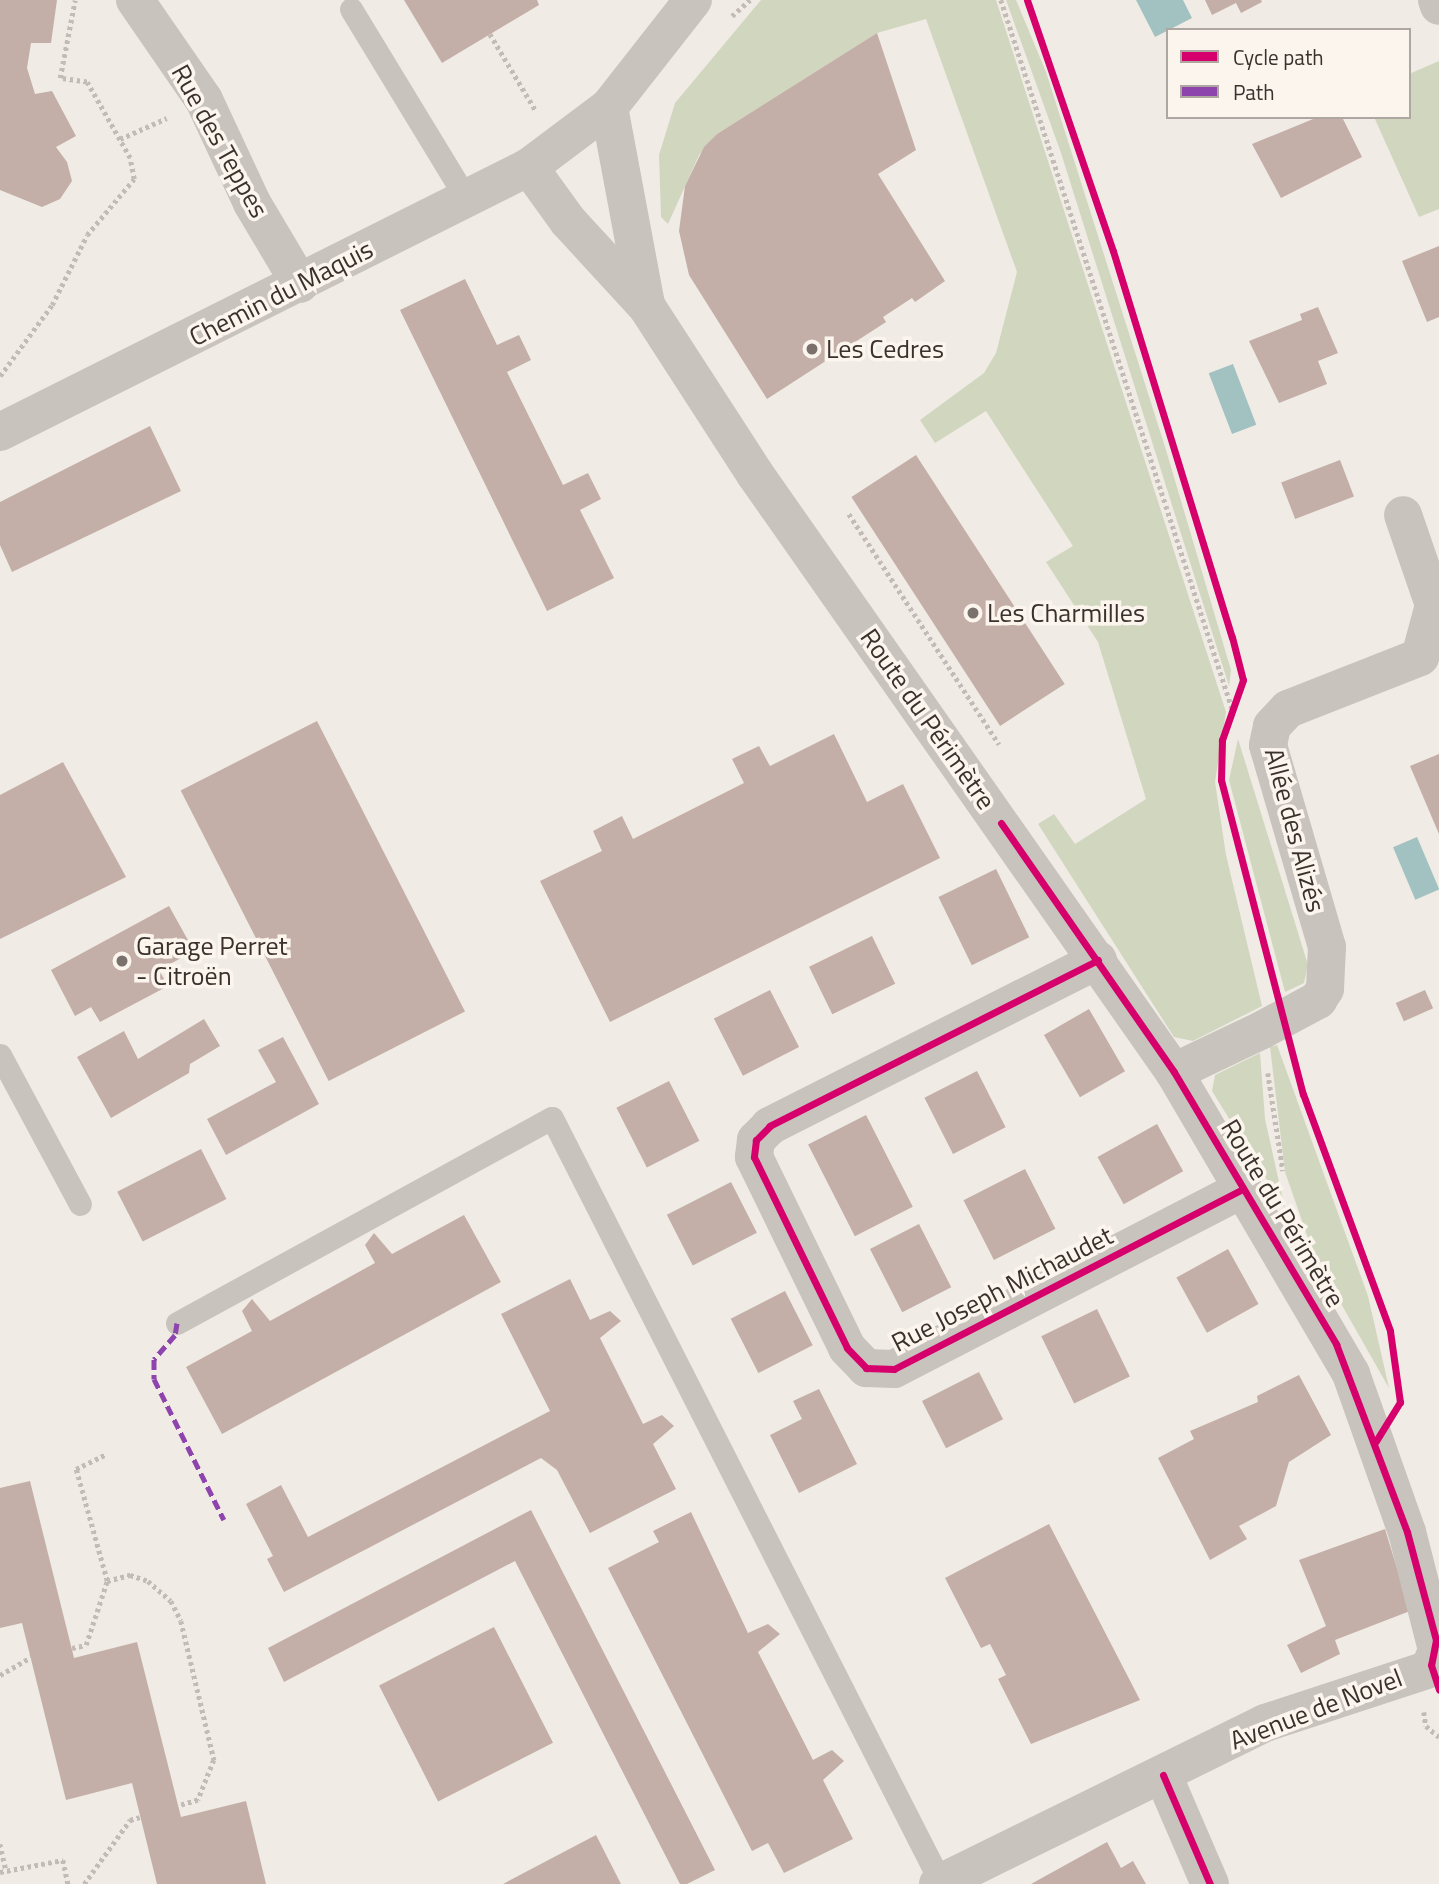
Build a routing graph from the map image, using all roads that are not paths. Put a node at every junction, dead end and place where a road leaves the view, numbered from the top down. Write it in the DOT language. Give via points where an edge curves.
graph roads {
  1 [pos="135,0"];
  2 [pos="693,0"];
  3 [pos="1437,0"];
  4 [pos="1439,6"];
  5 [pos="351,9"];
  6 [pos="609,107"];
  7 [pos="544,158"];
  8 [pos="467,200"];
  9 [pos="300,284"];
  10 [pos="647,307"];
  11 [pos="0,432"];
  12 [pos="1403,515"];
  13 [pos="1098,960"];
  14 [pos="0,1055"];
  15 [pos="1174,1072"];
  16 [pos="1243,1189"];
  17 [pos="80,1204"];
  18 [pos="177,1323"];
  19 [pos="1435,1666"];
  20 [pos="1163,1775"];
  21 [pos="959,1879"];
  22 [pos="1210,1884"];
  1 -- 9 [label="street, Rue des Teppes" via="204,100"];
  2 -- 6 [label="street"];
  3 -- 4 [label="street"];
  5 -- 8 [label="lane"];
  6 -- 7 [label="street"];
  6 -- 10 [label="street, Route du Périmètre"];
  7 -- 8 [label="street, Chemin du Maquis"];
  7 -- 10 [label="street, Route du Périmètre" via="568,220"];
  8 -- 9 [label="street, Chemin du Maquis"];
  9 -- 11 [label="street, Chemin du Maquis"];
  10 -- 13 [label="street, Route du Périmètre" via="761,483"];
  12 -- 15 [label="street, Allée des Alizés" via="1434,605 1420,657 1289,709 1272,726 1268,745 1330,964 1318,999"];
  13 -- 15 [label="street, Route du Périmètre"];
  13 -- 16 [label="street, Rue Joseph Michaudet" via="770,1126 756,1140 754,1157 848,1348 866,1368 894,1369"];
  14 -- 17 [label="lane"];
  15 -- 16 [label="street, Route du Périmètre"];
  16 -- 19 [label="street, Route du Périmètre" via="1351,1374 1407,1532 1437,1650"];
  18 -- 21 [label="lane" via="552,1118"];
  19 -- 20 [label="street, Avenue de Novel" via="1265,1723"];
  20 -- 21 [label="street, Avenue de Novel"];
  20 -- 22 [label="street"];
}
